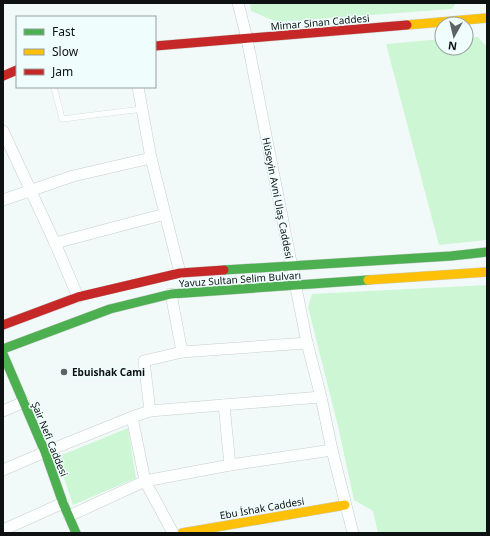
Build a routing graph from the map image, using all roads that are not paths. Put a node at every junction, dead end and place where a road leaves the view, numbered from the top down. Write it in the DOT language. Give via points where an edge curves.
graph roads {
  1 [pos="238,3"];
  2 [pos="487,18"];
  3 [pos="247,39"];
  4 [pos="156,46"];
  5 [pos="16,70"];
  6 [pos="3,76"];
  7 [pos="54,88"];
  8 [pos="138,88"];
  9 [pos="142,109"];
  10 [pos="3,131"];
  11 [pos="151,158"];
  12 [pos="30,190"];
  13 [pos="3,200"];
  14 [pos="165,214"];
  15 [pos="55,243"];
  16 [pos="487,252"];
  17 [pos="291,265"];
  18 [pos="487,272"];
  19 [pos="180,273"];
  20 [pos="295,286"];
  21 [pos="171,294"];
  22 [pos="78,298"];
  23 [pos="3,325"];
  24 [pos="307,343"];
  25 [pos="3,349"];
  26 [pos="182,352"];
  27 [pos="3,354"];
  28 [pos="321,397"];
  29 [pos="24,402"];
  30 [pos="224,405"];
  31 [pos="3,411"];
  32 [pos="150,411"];
  33 [pos="132,417"];
  34 [pos="332,450"];
  35 [pos="45,452"];
  36 [pos="230,465"];
  37 [pos="3,470"];
  38 [pos="145,481"];
  39 [pos="63,503"];
  40 [pos="345,505"];
  41 [pos="69,516"];
  42 [pos="231,529"];
  43 [pos="3,530"];
  44 [pos="76,533"];
  45 [pos="173,533"];
  46 [pos="182,533"];
  47 [pos="353,533"];
  1 -- 3 [label="street, Hüseyin Avni Ulaş Caddesi"];
  2 -- 3 [label="main road, Mimar Sinan Caddesi"];
  3 -- 4 [label="main road, Mimar Sinan Caddesi"];
  3 -- 17 [label="street, Hüseyin Avni Ulaş Caddesi"];
  5 -- 6 [label="main road"];
  7 -- 9 [label="lane" via="62,119"];
  8 -- 9 [label="street"];
  9 -- 11 [label="street"];
  10 -- 12 [label="street"];
  11 -- 12 [label="street" via="73,176"];
  11 -- 14 [label="street"];
  12 -- 13 [label="street"];
  12 -- 15 [label="street"];
  14 -- 15 [label="street"];
  14 -- 19 [label="street"];
  15 -- 22 [label="street"];
  16 -- 17 [label="main road, Yavuz Sultan Selim Bulvarı"];
  17 -- 19 [label="main road, Yavuz Sultan Selim Bulvarı"];
  17 -- 20 [label="street, Hüseyin Avni Ulaş Caddesi"];
  18 -- 20 [label="main road, Yavuz Sultan Selim Bulvarı"];
  19 -- 22 [label="main road, Yavuz Sultan Selim Bulvarı"];
  20 -- 21 [label="main road, Yavuz Sultan Selim Bulvarı"];
  20 -- 24 [label="street, Hüseyin Avni Ulaş Caddesi"];
  21 -- 25 [label="main road, Yavuz Sultan Selim Bulvarı" via="110,309"];
  21 -- 26 [label="street"];
  22 -- 23 [label="main road, Yavuz Sultan Selim Bulvarı"];
  24 -- 26 [label="street"];
  24 -- 28 [label="street, Hüseyin Avni Ulaş Caddesi"];
  26 -- 32 [label="street" via="144,361"];
  27 -- 29 [label="main road, Şair Nefi Caddesi"];
  28 -- 30 [label="street"];
  28 -- 34 [label="street, Hüseyin Avni Ulaş Caddesi"];
  29 -- 31 [label="street"];
  29 -- 35 [label="main road, Şair Nefi Caddesi"];
  30 -- 32 [label="street"];
  30 -- 36 [label="street"];
  32 -- 33 [label="street"];
  33 -- 35 [label="street"];
  33 -- 38 [label="street"];
  34 -- 36 [label="street"];
  34 -- 40 [label="street, Hüseyin Avni Ulaş Caddesi"];
  35 -- 37 [label="street"];
  35 -- 39 [label="main road, Şair Nefi Caddesi"];
  36 -- 38 [label="street"];
  38 -- 41 [label="street"];
  38 -- 45 [label="street"];
  39 -- 41 [label="main road, Şair Nefi Caddesi"];
  39 -- 43 [label="street"];
  40 -- 42 [label="main road, Ebu İshak Caddesi"];
  40 -- 47 [label="street, Hüseyin Avni Ulaş Caddesi"];
  41 -- 44 [label="main road, Şair Nefi Caddesi"];
  42 -- 46 [label="main road, Ebu İshak Caddesi"];
}
